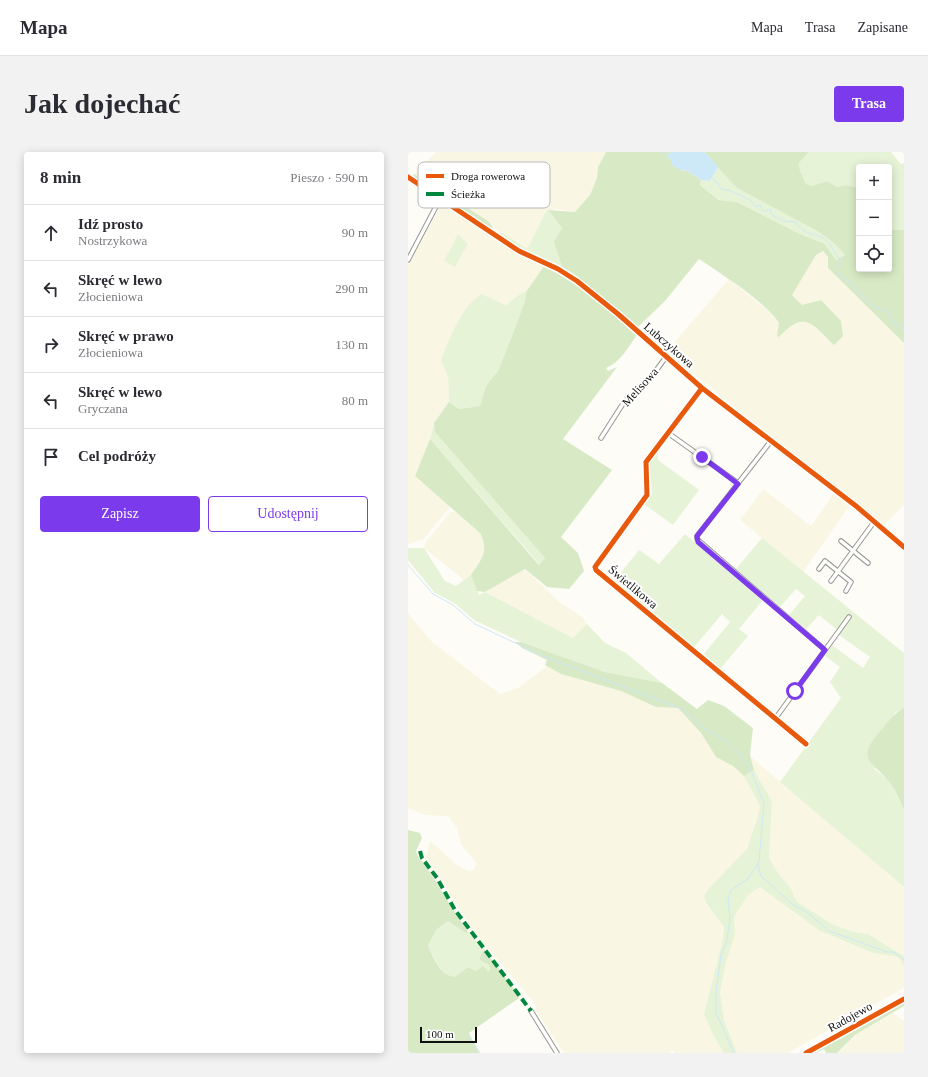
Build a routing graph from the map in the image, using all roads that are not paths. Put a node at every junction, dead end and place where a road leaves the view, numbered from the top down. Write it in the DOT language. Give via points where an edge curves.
graph roads {
  1 [pos="408,177"];
  2 [pos="418,184"];
  3 [pos="435,208"];
  4 [pos="455,208"];
  5 [pos="408,260"];
  6 [pos="666,357"];
  7 [pos="702,388"];
  8 [pos="668,433"];
  9 [pos="601,438"];
  10 [pos="771,441"];
  11 [pos="738,484"];
  12 [pos="874,522"];
  13 [pos="841,541"];
  14 [pos="904,547"];
  15 [pos="853,551"];
  16 [pos="868,563"];
  17 [pos="819,569"];
  18 [pos="838,571"];
  19 [pos="830,581"];
  20 [pos="846,591"];
  21 [pos="849,617"];
  22 [pos="825,650"];
  23 [pos="775,719"];
  24 [pos="806,744"];
  25 [pos="904,999"];
  26 [pos="531,1010"];
  27 [pos="557,1053"];
  28 [pos="806,1053"];
  1 -- 2 [label="street, Lubczykowa"];
  3 -- 5 [label="street"];
  4 -- 6 [label="street, Lubczykowa" via="519,251 565,273 618,314"];
  6 -- 7 [label="street, Lubczykowa"];
  6 -- 9 [label="street, Melisowa" via="652,376 624,402"];
  7 -- 8 [label="street, Świetlikowa"];
  7 -- 10 [label="street, Lubczykowa"];
  8 -- 11 [label="street"];
  8 -- 23 [label="street, Świetlikowa" via="646,462 647,496 596,563 596,570"];
  10 -- 11 [label="street"];
  10 -- 12 [label="street, Lubczykowa"];
  11 -- 22 [label="street" via="697,539"];
  12 -- 14 [label="street, Lubczykowa"];
  12 -- 15 [label="street"];
  13 -- 15 [label="street"];
  15 -- 16 [label="street"];
  15 -- 18 [label="street"];
  17 -- 18 [label="street" via="825,561"];
  18 -- 19 [label="street"];
  18 -- 20 [label="street" via="851,582"];
  21 -- 22 [label="street"];
  22 -- 23 [label="street"];
  23 -- 24 [label="street, Świetlikowa"];
  25 -- 28 [label="street, Radojewo"];
  26 -- 27 [label="street"];
}
